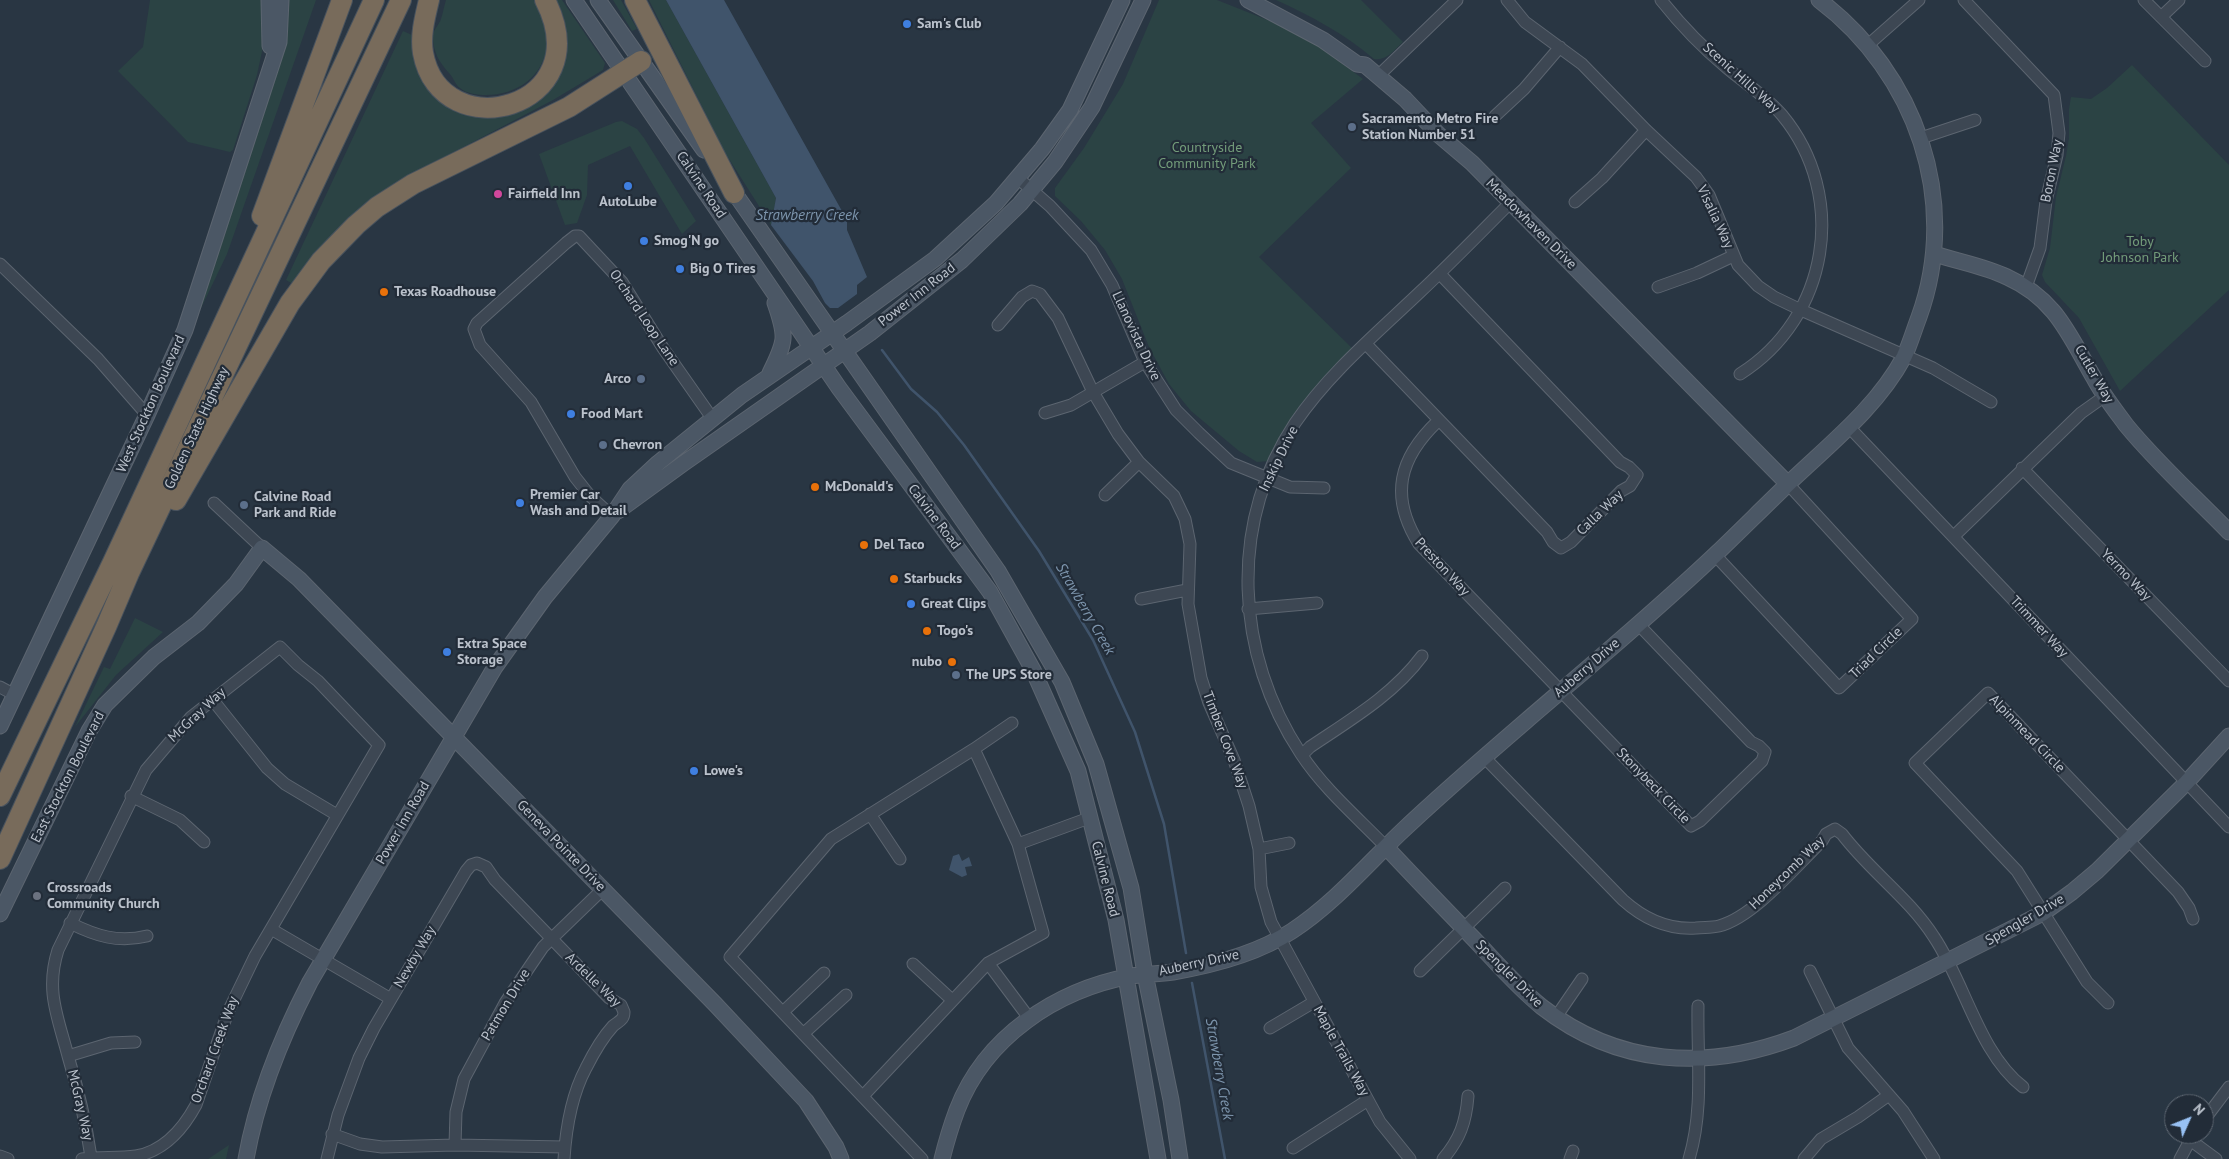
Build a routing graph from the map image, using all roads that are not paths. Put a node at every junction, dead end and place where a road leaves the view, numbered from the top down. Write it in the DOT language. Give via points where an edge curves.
graph roads {
  1 [pos="269,0"];
  2 [pos="281,0"];
  3 [pos="342,0"];
  4 [pos="374,0"];
  5 [pos="401,0"];
  6 [pos="429,0"];
  7 [pos="545,0"];
  8 [pos="574,0"];
  9 [pos="598,0"];
  10 [pos="635,0"];
  11 [pos="1122,0"];
  12 [pos="1143,0"];
  13 [pos="1248,0"];
  14 [pos="1457,0"];
  15 [pos="1507,0"];
  16 [pos="1661,0"];
  17 [pos="1819,0"];
  18 [pos="1918,0"];
  19 [pos="1964,0"];
  20 [pos="2144,0"];
  21 [pos="2179,0"];
  22 [pos="2161,17"];
  23 [pos="1868,45"];
  24 [pos="1560,47"];
  25 [pos="2205,61"];
  26 [pos="633,66"];
  27 [pos="270,69"];
  28 [pos="1378,76"];
  29 [pos="1495,116"];
  30 [pos="1974,120"];
  31 [pos="1646,130"];
  32 [pos="1921,138"];
  33 [pos="1018,178"];
  34 [pos="1032,190"];
  35 [pos="734,193"];
  36 [pos="1575,202"];
  37 [pos="1510,203"];
  38 [pos="1935,254"];
  39 [pos="1733,256"];
  40 [pos="0,264"];
  41 [pos="1440,274"];
  42 [pos="767,282"];
  43 [pos="1658,287"];
  44 [pos="2026,287"];
  45 [pos="235,300"];
  46 [pos="1801,310"];
  47 [pos="998,325"];
  48 [pos="832,333"];
  49 [pos="1366,344"];
  50 [pos="812,348"];
  51 [pos="845,352"];
  52 [pos="1904,355"];
  53 [pos="1145,362"];
  54 [pos="824,366"];
  55 [pos="770,374"];
  56 [pos="1740,374"];
  57 [pos="1093,392"];
  58 [pos="2105,396"];
  59 [pos="1991,402"];
  60 [pos="1045,413"];
  61 [pos="147,415"];
  62 [pos="712,418"];
  63 [pos="1438,420"];
  64 [pos="1849,427"];
  65 [pos="1139,462"];
  66 [pos="2022,468"];
  67 [pos="1268,478"];
  68 [pos="1788,484"];
  69 [pos="1324,488"];
  70 [pos="1105,495"];
  71 [pos="214,503"];
  72 [pos="612,516"];
  73 [pos="2229,532"];
  74 [pos="1954,536"];
  75 [pos="262,548"];
  76 [pos="1715,555"];
  77 [pos="128,573"];
  78 [pos="1187,590"];
  79 [pos="1141,599"];
  80 [pos="1316,603"];
  81 [pos="1248,609"];
  82 [pos="1638,624"];
  83 [pos="1422,656"];
  84 [pos="2229,681"];
  85 [pos="0,687"];
  86 [pos="1562,691"];
  87 [pos="15,694"];
  88 [pos="212,699"];
  89 [pos="1012,723"];
  90 [pos="0,726"];
  91 [pos="2229,736"];
  92 [pos="454,738"];
  93 [pos="974,749"];
  94 [pos="1302,755"];
  95 [pos="1484,757"];
  96 [pos="2186,783"];
  97 [pos="0,796"];
  98 [pos="131,796"];
  99 [pos="870,814"];
  100 [pos="337,816"];
  101 [pos="1089,818"];
  102 [pos="2229,827"];
  103 [pos="2128,840"];
  104 [pos="204,842"];
  105 [pos="1289,843"];
  106 [pos="1018,844"];
  107 [pos="1386,847"];
  108 [pos="1259,849"];
  109 [pos="0,859"];
  110 [pos="900,859"];
  111 [pos="603,888"];
  112 [pos="1505,888"];
  113 [pos="2043,913"];
  114 [pos="0,914"];
  115 [pos="2193,919"];
  116 [pos="70,923"];
  117 [pos="271,929"];
  118 [pos="1464,929"];
  119 [pos="147,936"];
  120 [pos="552,938"];
  121 [pos="1279,939"];
  122 [pos="323,961"];
  123 [pos="1948,962"];
  124 [pos="988,963"];
  125 [pos="913,964"];
  126 [pos="1420,971"];
  127 [pos="1810,971"];
  128 [pos="824,973"];
  129 [pos="1145,974"];
  130 [pos="1125,977"];
  131 [pos="1582,979"];
  132 [pos="846,994"];
  133 [pos="391,999"];
  134 [pos="952,1000"];
  135 [pos="1314,1002"];
  136 [pos="2108,1003"];
  137 [pos="1698,1006"];
  138 [pos="782,1012"];
  139 [pos="1556,1017"];
  140 [pos="1029,1018"];
  141 [pos="1833,1019"];
  142 [pos="1270,1028"];
  143 [pos="803,1034"];
  144 [pos="135,1042"];
  145 [pos="68,1056"];
  146 [pos="1698,1059"];
  147 [pos="2023,1087"];
  148 [pos="2229,1087"];
  149 [pos="1889,1095"];
  150 [pos="863,1096"];
  151 [pos="1468,1096"];
  152 [pos="1368,1100"];
  153 [pos="2214,1107"];
  154 [pos="332,1134"];
  155 [pos="2186,1144"];
  156 [pos="2198,1144"];
  157 [pos="455,1145"];
  158 [pos="1294,1148"];
  159 [pos="565,1153"];
  160 [pos="0,1156"];
  161 [pos="88,1158"];
  162 [pos="8,1159"];
  163 [pos="246,1159"];
  164 [pos="327,1159"];
  165 [pos="841,1159"];
  166 [pos="922,1159"];
  167 [pos="942,1159"];
  168 [pos="1158,1159"];
  169 [pos="1180,1159"];
  170 [pos="1410,1159"];
  171 [pos="1443,1159"];
  172 [pos="1689,1159"];
  173 [pos="1804,1159"];
  174 [pos="1934,1159"];
  175 [pos="2180,1159"];
  176 [pos="2216,1159"];
  1 -- 27 [label="street, West Stockton Boulevard"];
  2 -- 27 [label="street, West Stockton Boulevard" via="279,42"];
  3 -- 45 [label="highway" via="268,197"];
  4 -- 45 [label="highway, Golden State Highway"];
  5 -- 77 [label="highway, Golden State Highway"];
  6 -- 7 [label="highway" via="422,37 428,68 440,86 457,100 490,108 519,102 532,93 551,71 558,38 555,21"];
  8 -- 26 [label="street, Calvine Road"];
  9 -- 26 [label="street"];
  10 -- 35 [label="highway"];
  11 -- 33 [label="street, Power Inn Road" via="1070,110"];
  12 -- 34 [label="street, Power Inn Road" via="1092,107"];
  13 -- 28 [label="street, Meadowhaven Drive" via="1323,40"];
  14 -- 28 [label="street"];
  15 -- 24 [label="street, Visalia Way" via="1525,22"];
  16 -- 46 [label="street, Scenic Hills Way" via="1715,58 1775,107 1803,147 1816,182 1822,228 1818,265"];
  17 -- 23 [label="street, Auberry Drive"];
  18 -- 23 [label="street"];
  19 -- 44 [label="street, Boron Way" via="2054,95 2059,134 2057,155 2046,201 2040,248"];
  20 -- 22 [label="street"];
  21 -- 22 [label="street"];
  22 -- 25 [label="street"];
  23 -- 32 [label="street, Auberry Drive" via="1901,93"];
  24 -- 29 [label="street" via="1524,89"];
  24 -- 31 [label="street, Visalia Way" via="1582,64"];
  26 -- 35 [label="street, Calvine Road"];
  26 -- 42 [label="street, Calvine Road"];
  26 -- 77 [label="highway" via="531,128 399,193 377,207 340,240 290,303 157,534"];
  27 -- 61 [label="street, West Stockton Boulevard" via="185,330"];
  28 -- 37 [label="street, Meadowhaven Drive" via="1468,159"];
  30 -- 32 [label="street"];
  31 -- 36 [label="street"];
  31 -- 39 [label="street, Visalia Way" via="1689,168 1703,186"];
  32 -- 38 [label="street, Auberry Drive" via="1934,203"];
  33 -- 34 [label="street, Llanovista Drive"];
  33 -- 48 [label="street, Power Inn Road" via="935,259"];
  34 -- 51 [label="street, Power Inn Road" via="962,260"];
  34 -- 53 [label="street, Llanovista Drive" via="1091,250 1112,285"];
  35 -- 48 [label="street, Calvine Road"];
  37 -- 41 [label="street, Inskip Drive"];
  37 -- 68 [label="street, Meadowhaven Drive"];
  38 -- 44 [label="street, Cutler Way" via="1990,270"];
  38 -- 52 [label="street, Auberry Drive" via="1926,297"];
  39 -- 43 [label="street"];
  39 -- 46 [label="street, Visalia Way" via="1758,286"];
  40 -- 61 [label="street" via="98,359"];
  41 -- 49 [label="street, Inskip Drive"];
  41 -- 63 [label="street, Calla Way" via="1620,462 1637,475 1630,486 1562,548"];
  42 -- 50 [label="street, Calvine Road"];
  42 -- 55 [label="street" via="782,324 784,346"];
  44 -- 58 [label="street, Cutler Way" via="2063,322"];
  45 -- 97 [label="highway, Golden State Highway"];
  46 -- 52 [label="street, Visalia Way"];
  46 -- 56 [label="street, Scenic Hills Way" via="1773,348"];
  47 -- 57 [label="street, Timber Cove Way" via="1022,297 1032,291 1040,294 1058,318"];
  48 -- 50 [label="street, Power Inn Road"];
  48 -- 51 [label="street, Calvine Road"];
  49 -- 63 [label="street, Calla Way"];
  49 -- 67 [label="street, Inskip Drive" via="1326,384 1295,423"];
  50 -- 54 [label="street, Calvine Road"];
  50 -- 55 [label="street, Power Inn Road"];
  51 -- 54 [label="street, Power Inn Road"];
  51 -- 129 [label="street, Calvine Road" via="998,571 1062,682 1096,764 1108,803 1131,888"];
  52 -- 59 [label="street, Visalia Way"];
  52 -- 64 [label="street, Auberry Drive" via="1876,398"];
  53 -- 57 [label="street"];
  53 -- 67 [label="street, Llanovista Drive" via="1176,410 1198,433 1231,463"];
  54 -- 72 [label="street, Power Inn Road"];
  54 -- 101 [label="street, Calvine Road" via="990,592 1052,708 1078,771"];
  55 -- 62 [label="street, Power Inn Road"];
  57 -- 60 [label="street" via="1064,408"];
  57 -- 65 [label="street, Timber Cove Way"];
  58 -- 66 [label="street" via="2081,413"];
  58 -- 73 [label="street, Cutler Way" via="2146,447"];
  61 -- 87 [label="street, West Stockton Boulevard"];
  62 -- 72 [label="street, Power Inn Road" via="630,490"];
  62 -- 72 [label="street, Orchard Loop Lane" via="622,282 579,236 574,236 477,322 474,329 480,345 530,402 572,473"];
  63 -- 86 [label="street, Preston Way" via="1418,441 1406,465 1401,495 1408,525 1419,544"];
  64 -- 68 [label="street, Auberry Drive"];
  64 -- 74 [label="street, Trimmer Way"];
  65 -- 70 [label="street"];
  65 -- 78 [label="street, Timber Cove Way" via="1174,496 1185,519 1190,544"];
  66 -- 74 [label="street"];
  66 -- 84 [label="street, Yermo Way"];
  67 -- 69 [label="street, Llanovista Drive" via="1290,487"];
  67 -- 81 [label="street, Inskip Drive" via="1250,546"];
  68 -- 76 [label="street, Auberry Drive"];
  68 -- 76 [label="street, Triad Circle" via="1912,619 1839,688"];
  71 -- 75 [label="street"];
  72 -- 92 [label="street, Power Inn Road" via="524,625"];
  74 -- 96 [label="street, Trimmer Way"];
  75 -- 92 [label="street, Geneva Pointe Drive" via="300,579"];
  75 -- 114 [label="street, East Stockton Boulevard" via="236,584 198,623 154,657 105,705 89,731"];
  76 -- 82 [label="street, Auberry Drive"];
  77 -- 109 [label="highway, Golden State Highway"];
  78 -- 79 [label="street"];
  78 -- 108 [label="street, Timber Cove Way" via="1206,694 1242,781"];
  80 -- 81 [label="street"];
  81 -- 94 [label="street, Inskip Drive" via="1263,679 1284,727"];
  82 -- 86 [label="street, Auberry Drive"];
  82 -- 86 [label="street, Stonybeck Circle" via="1751,742 1766,752 1762,762 1700,821 1690,826 1683,820"];
  83 -- 94 [label="street" via="1410,672 1380,698"];
  85 -- 87 [label="street"];
  86 -- 95 [label="street, Auberry Drive"];
  87 -- 90 [label="street, West Stockton Boulevard"];
  88 -- 98 [label="street, McGray Way" via="172,737 146,770"];
  88 -- 100 [label="street" via="267,768 290,787"];
  88 -- 100 [label="street, McGray Way" via="280,647 318,682 379,744"];
  89 -- 93 [label="street"];
  91 -- 96 [label="street, Spengler Drive"];
  92 -- 111 [label="street, Geneva Pointe Drive"];
  92 -- 122 [label="street, Power Inn Road"];
  93 -- 99 [label="street"];
  93 -- 106 [label="street"];
  94 -- 107 [label="street, Inskip Drive"];
  95 -- 107 [label="street, Auberry Drive"];
  95 -- 123 [label="street, Honeycomb Way" via="1623,900 1653,921 1687,928 1730,922 1759,902 1826,834 1835,829 1918,915"];
  96 -- 102 [label="street, Trimmer Way"];
  96 -- 103 [label="street, Spengler Drive"];
  98 -- 104 [label="street" via="180,820"];
  98 -- 116 [label="street, McGray Way"];
  99 -- 110 [label="street"];
  99 -- 138 [label="street" via="830,840 730,957"];
  100 -- 117 [label="street, McGray Way"];
  101 -- 106 [label="street"];
  101 -- 130 [label="street, Calvine Road" via="1116,920"];
  103 -- 113 [label="street, Spengler Drive" via="2078,887"];
  103 -- 113 [label="street, Alpinmead Circle" via="1988,692 1915,764 2009,862"];
  103 -- 115 [label="street" via="2184,899"];
  105 -- 108 [label="street"];
  106 -- 124 [label="street" via="1042,933"];
  107 -- 118 [label="street, Spengler Drive"];
  107 -- 121 [label="street, Auberry Drive" via="1320,910"];
  108 -- 121 [label="street, Timber Cove Way" via="1261,887"];
  111 -- 120 [label="street, Patmon Drive"];
  111 -- 165 [label="street, Geneva Pointe Drive" via="806,1101"];
  112 -- 118 [label="street, Spengler Drive"];
  113 -- 123 [label="street, Spengler Drive"];
  113 -- 136 [label="street" via="2087,982"];
  116 -- 119 [label="street" via="105,938"];
  116 -- 145 [label="street, McGray Way" via="58,950 52,983 54,1010"];
  117 -- 122 [label="street"];
  117 -- 161 [label="street, Orchard Creek Way" via="239,987 215,1045 196,1105 180,1130 158,1147 136,1156"];
  118 -- 126 [label="street"];
  118 -- 139 [label="street, Spengler Drive" via="1527,994"];
  120 -- 133 [label="street, Newby Way" via="486,867 480,863 473,864"];
  120 -- 157 [label="street, Patmon Drive" via="533,960 505,1003 468,1068 458,1101"];
  120 -- 159 [label="street, Ardelle Way" via="609,998 621,1005 625,1014 599,1044 580,1081 572,1105"];
  121 -- 129 [label="street, Auberry Drive" via="1213,963"];
  121 -- 135 [label="street, Maple Trails Way"];
  122 -- 133 [label="street"];
  122 -- 163 [label="street, Power Inn Road" via="285,1030"];
  123 -- 141 [label="street, Spengler Drive"];
  123 -- 147 [label="street" via="1998,1062"];
  124 -- 134 [label="street"];
  124 -- 140 [label="street"];
  125 -- 134 [label="street"];
  127 -- 141 [label="street"];
  128 -- 138 [label="street"];
  129 -- 130 [label="street, Auberry Drive"];
  129 -- 169 [label="street, Calvine Road"];
  130 -- 140 [label="street, Auberry Drive" via="1058,1000"];
  130 -- 168 [label="street, Calvine Road"];
  131 -- 139 [label="street, Spengler Drive"];
  132 -- 143 [label="street"];
  133 -- 154 [label="street, Newby Way" via="359,1058"];
  134 -- 150 [label="street"];
  135 -- 142 [label="street"];
  135 -- 152 [label="street, Maple Trails Way"];
  137 -- 146 [label="street"];
  138 -- 143 [label="street"];
  139 -- 146 [label="street, Spengler Drive" via="1611,1045 1648,1055"];
  140 -- 167 [label="street, Auberry Drive" via="1001,1042 979,1070 958,1106"];
  141 -- 146 [label="street, Spengler Drive" via="1768,1048 1728,1057"];
  141 -- 149 [label="street" via="1854,1056"];
  143 -- 150 [label="street"];
  144 -- 145 [label="street" via="111,1043"];
  145 -- 161 [label="street, McGray Way"];
  146 -- 172 [label="street" via="1699,1098"];
  148 -- 153 [label="street"];
  149 -- 173 [label="street" via="1825,1136"];
  149 -- 174 [label="street"];
  150 -- 166 [label="street"];
  151 -- 171 [label="street" via="1462,1131"];
  152 -- 158 [label="street"];
  152 -- 170 [label="street, Maple Trails Way" via="1380,1122"];
  154 -- 157 [label="street" via="360,1144 382,1147"];
  154 -- 164 [label="street, Newby Way"];
  155 -- 175 [label="street"];
  156 -- 176 [label="street"];
  157 -- 159 [label="street"];
  160 -- 162 [label="street"];
}
